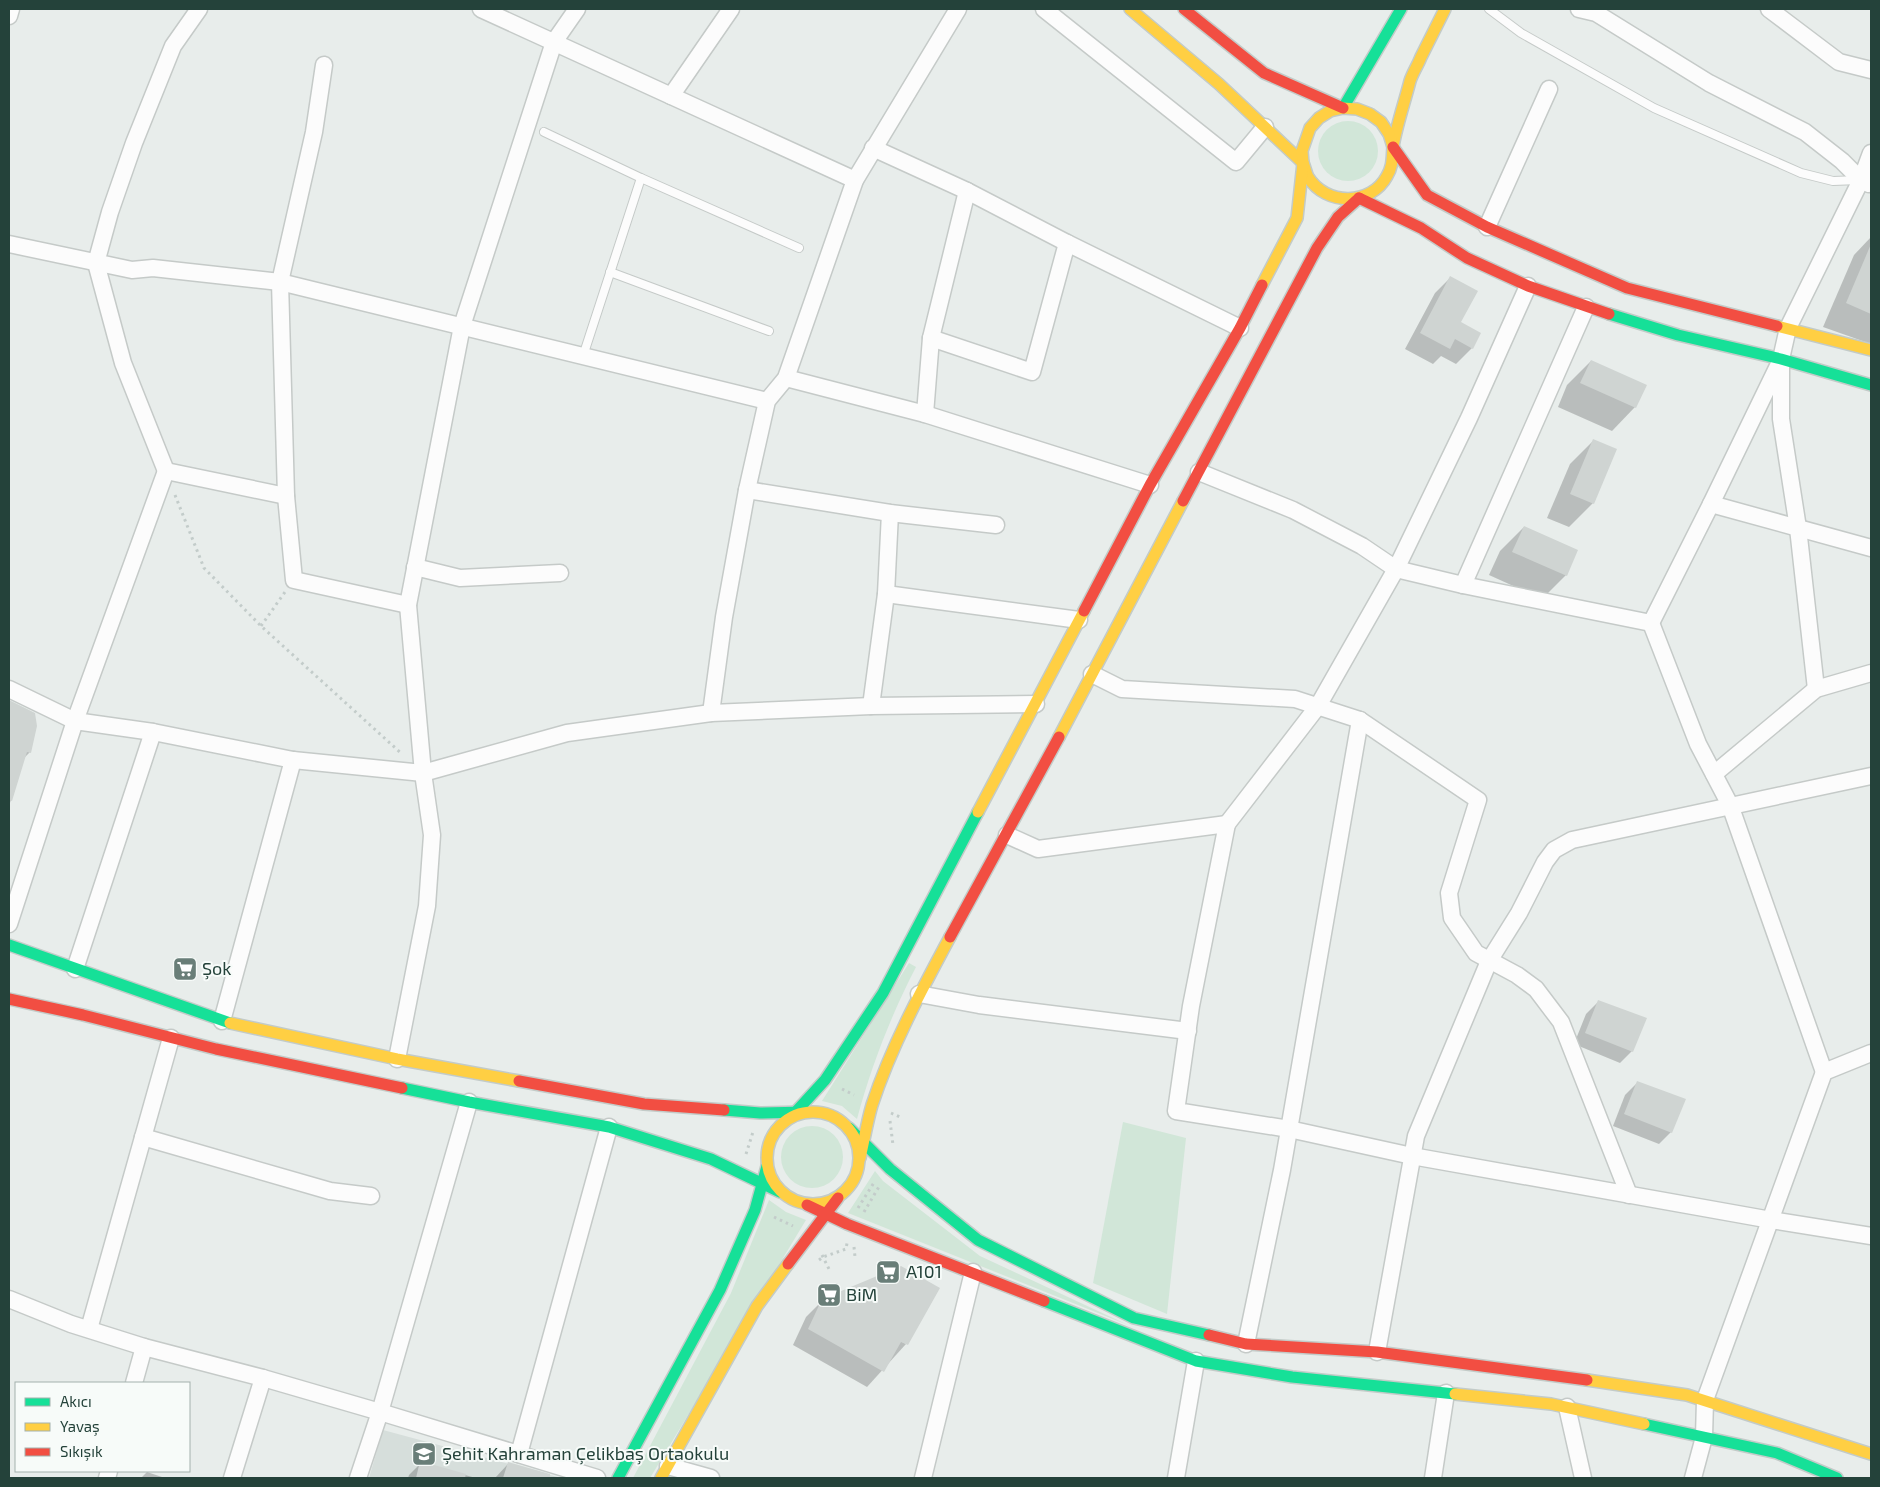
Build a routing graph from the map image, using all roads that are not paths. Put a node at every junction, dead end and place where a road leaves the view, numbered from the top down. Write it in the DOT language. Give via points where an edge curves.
graph roads {
  1 [pos="12,9"];
  2 [pos="199,9"];
  3 [pos="481,9"];
  4 [pos="577,9"];
  5 [pos="731,9"];
  6 [pos="958,9"];
  7 [pos="1044,9"];
  8 [pos="1130,9"];
  9 [pos="1184,9"];
  10 [pos="1401,9"];
  11 [pos="1446,9"];
  12 [pos="1489,9"];
  13 [pos="1579,9"];
  14 [pos="1769,9"];
  15 [pos="9,16"];
  16 [pos="554,42"];
  17 [pos="324,65"];
  18 [pos="1871,70"];
  19 [pos="1549,89"];
  20 [pos="671,96"];
  21 [pos="1343,108"];
  22 [pos="1265,127"];
  23 [pos="544,132"];
  24 [pos="1394,147"];
  25 [pos="872,148"];
  26 [pos="1871,153"];
  27 [pos="1303,163"];
  28 [pos="641,178"];
  29 [pos="854,180"];
  30 [pos="1866,183"];
  31 [pos="967,191"];
  32 [pos="1359,198"];
  33 [pos="1487,227"];
  34 [pos="1067,243"];
  35 [pos="9,244"];
  36 [pos="799,248"];
  37 [pos="96,263"];
  38 [pos="610,272"];
  39 [pos="280,282"];
  40 [pos="1528,286"];
  41 [pos="1586,307"];
  42 [pos="462,326"];
  43 [pos="1240,328"];
  44 [pos="1788,328"];
  45 [pos="769,331"];
  46 [pos="931,338"];
  47 [pos="1871,350"];
  48 [pos="583,356"];
  49 [pos="1781,359"];
  50 [pos="786,378"];
  51 [pos="1871,385"];
  52 [pos="767,401"];
  53 [pos="925,414"];
  54 [pos="166,471"];
  55 [pos="1199,472"];
  56 [pos="1150,485"];
  57 [pos="748,490"];
  58 [pos="286,496"];
  59 [pos="1711,504"];
  60 [pos="890,513"];
  61 [pos="996,525"];
  62 [pos="1798,528"];
  63 [pos="1871,548"];
  64 [pos="415,567"];
  65 [pos="1396,569"];
  66 [pos="560,573"];
  67 [pos="1463,585"];
  68 [pos="886,594"];
  69 [pos="408,604"];
  70 [pos="1079,620"];
  71 [pos="1651,623"];
  72 [pos="1871,673"];
  73 [pos="1092,674"];
  74 [pos="9,689"];
  75 [pos="1816,689"];
  76 [pos="1036,704"];
  77 [pos="871,706"];
  78 [pos="1318,706"];
  79 [pos="711,713"];
  80 [pos="75,720"];
  81 [pos="1360,720"];
  82 [pos="153,732"];
  83 [pos="293,760"];
  84 [pos="423,773"];
  85 [pos="1714,774"];
  86 [pos="1871,776"];
  87 [pos="1730,806"];
  88 [pos="1227,824"];
  89 [pos="1006,835"];
  90 [pos="9,924"];
  91 [pos="9,945"];
  92 [pos="1489,961"];
  93 [pos="76,969"];
  94 [pos="919,994"];
  95 [pos="9,999"];
  96 [pos="222,1021"];
  97 [pos="1188,1031"];
  98 [pos="171,1038"];
  99 [pos="1871,1053"];
  100 [pos="397,1059"];
  101 [pos="1824,1072"];
  102 [pos="469,1102"];
  103 [pos="798,1114"];
  104 [pos="609,1127"];
  105 [pos="849,1128"];
  106 [pos="1289,1129"];
  107 [pos="143,1137"];
  108 [pos="864,1142"];
  109 [pos="1412,1156"];
  110 [pos="860,1158"];
  111 [pos="767,1166"];
  112 [pos="762,1184"];
  113 [pos="780,1192"];
  114 [pos="1629,1195"];
  115 [pos="370,1196"];
  116 [pos="838,1198"];
  117 [pos="807,1205"];
  118 [pos="826,1214"];
  119 [pos="1771,1220"];
  120 [pos="1871,1236"];
  121 [pos="973,1272"];
  122 [pos="9,1300"];
  123 [pos="89,1330"];
  124 [pos="1246,1344"];
  125 [pos="144,1347"];
  126 [pos="1377,1352"];
  127 [pos="1196,1361"];
  128 [pos="263,1378"];
  129 [pos="134,1382"];
  130 [pos="1446,1393"];
  131 [pos="1705,1400"];
  132 [pos="1566,1407"];
  133 [pos="380,1412"];
  134 [pos="1704,1437"];
  135 [pos="519,1454"];
  136 [pos="1871,1454"];
  137 [pos="664,1472"];
  138 [pos="232,1478"];
  139 [pos="358,1478"];
  140 [pos="597,1478"];
  141 [pos="618,1478"];
  142 [pos="711,1478"];
  143 [pos="923,1478"];
  144 [pos="1176,1478"];
  145 [pos="1433,1478"];
  146 [pos="1584,1478"];
  147 [pos="1693,1478"];
  148 [pos="1837,1478"];
  1 -- 15 [label="street"];
  2 -- 37 [label="street" via="173,46 134,143"];
  3 -- 16 [label="street"];
  4 -- 16 [label="street"];
  5 -- 20 [label="street"];
  6 -- 25 [label="street"];
  7 -- 22 [label="street" via="1236,162"];
  8 -- 22 [label="main road"];
  9 -- 21 [label="main road" via="1264,73"];
  10 -- 21 [label="main road"];
  11 -- 24 [label="main road" via="1411,78"];
  12 -- 30 [label="lane" via="1522,33 1654,108 1801,173 1833,181"];
  13 -- 30 [label="street" via="1596,13 1709,83 1805,132"];
  14 -- 18 [label="street" via="1839,62"];
  16 -- 20 [label="street"];
  16 -- 42 [label="street"];
  17 -- 39 [label="street" via="314,132"];
  19 -- 33 [label="street"];
  20 -- 29 [label="street"];
  21 -- 24 [label="main road" via="1364,111 1381,122"];
  21 -- 27 [label="main road" via="1318,118 1310,128 1304,139"];
  22 -- 27 [label="main road"];
  23 -- 28 [label="lane"];
  24 -- 32 [label="main road" via="1388,176 1381,186"];
  24 -- 33 [label="main road" via="1428,195"];
  25 -- 29 [label="street"];
  25 -- 31 [label="street"];
  26 -- 30 [label="street"];
  27 -- 32 [label="main road" via="1308,177 1330,196"];
  27 -- 43 [label="main road" via="1297,218"];
  28 -- 36 [label="lane"];
  28 -- 38 [label="lane"];
  29 -- 50 [label="street"];
  30 -- 44 [label="street"];
  31 -- 34 [label="street"];
  31 -- 46 [label="street"];
  32 -- 40 [label="main road" via="1422,228 1467,258"];
  32 -- 55 [label="main road" via="1338,217 1318,248"];
  33 -- 44 [label="main road" via="1627,288"];
  34 -- 43 [label="street"];
  34 -- 46 [label="street" via="1032,372"];
  35 -- 37 [label="street"];
  37 -- 39 [label="street" via="132,270 153,268"];
  37 -- 54 [label="street" via="123,363"];
  38 -- 45 [label="lane"];
  38 -- 48 [label="lane"];
  39 -- 42 [label="street"];
  39 -- 58 [label="street"];
  40 -- 41 [label="main road"];
  40 -- 65 [label="street"];
  41 -- 49 [label="main road" via="1678,335"];
  41 -- 67 [label="street"];
  42 -- 48 [label="street"];
  42 -- 64 [label="street"];
  43 -- 56 [label="main road"];
  44 -- 47 [label="main road"];
  44 -- 49 [label="street"];
  46 -- 53 [label="street"];
  48 -- 52 [label="street"];
  49 -- 51 [label="main road"];
  49 -- 59 [label="street"];
  49 -- 62 [label="street" via="1781,419"];
  50 -- 52 [label="street"];
  50 -- 53 [label="street"];
  52 -- 57 [label="street"];
  53 -- 56 [label="street"];
  54 -- 58 [label="street"];
  54 -- 80 [label="street"];
  55 -- 65 [label="street" via="1293,510 1362,546"];
  55 -- 73 [label="main road"];
  56 -- 70 [label="main road"];
  57 -- 60 [label="street"];
  57 -- 79 [label="street" via="724,617"];
  58 -- 69 [label="street" via="294,580"];
  59 -- 62 [label="street"];
  59 -- 71 [label="street"];
  60 -- 61 [label="street"];
  60 -- 68 [label="street"];
  62 -- 63 [label="street"];
  62 -- 75 [label="street"];
  64 -- 66 [label="street" via="460,578"];
  64 -- 69 [label="street"];
  65 -- 67 [label="street"];
  65 -- 78 [label="street"];
  67 -- 71 [label="street"];
  68 -- 70 [label="street"];
  68 -- 77 [label="street"];
  69 -- 84 [label="street"];
  70 -- 76 [label="main road"];
  71 -- 85 [label="street" via="1698,744"];
  72 -- 75 [label="street"];
  73 -- 78 [label="street" via="1122,689 1295,700"];
  73 -- 89 [label="main road"];
  74 -- 80 [label="street"];
  75 -- 85 [label="street"];
  76 -- 77 [label="street"];
  76 -- 103 [label="main road" via="883,992 825,1080"];
  77 -- 79 [label="street"];
  78 -- 81 [label="street"];
  78 -- 88 [label="street"];
  79 -- 84 [label="street" via="567,733"];
  80 -- 82 [label="street"];
  80 -- 90 [label="street"];
  81 -- 92 [label="street" via="1478,800 1450,893 1452,918 1476,953"];
  81 -- 106 [label="street"];
  82 -- 83 [label="street"];
  82 -- 93 [label="street"];
  83 -- 84 [label="street"];
  83 -- 96 [label="street"];
  84 -- 100 [label="street" via="432,835 428,906"];
  85 -- 87 [label="street"];
  86 -- 87 [label="street"];
  87 -- 92 [label="street" via="1572,840 1554,850"];
  87 -- 101 [label="street"];
  88 -- 89 [label="street" via="1038,849"];
  88 -- 97 [label="street"];
  89 -- 94 [label="main road"];
  91 -- 93 [label="main road"];
  92 -- 109 [label="street" via="1416,1136"];
  92 -- 114 [label="street" via="1536,988 1561,1022"];
  93 -- 96 [label="main road"];
  94 -- 97 [label="street" via="979,1005"];
  94 -- 108 [label="main road" via="872,1106"];
  95 -- 98 [label="main road"];
  96 -- 100 [label="main road"];
  97 -- 106 [label="street" via="1176,1110"];
  98 -- 102 [label="main road"];
  98 -- 107 [label="street"];
  99 -- 101 [label="street"];
  100 -- 103 [label="main road" via="644,1104"];
  101 -- 119 [label="street"];
  102 -- 104 [label="main road"];
  102 -- 133 [label="street"];
  103 -- 105 [label="main road" via="822,1112"];
  103 -- 111 [label="main road" via="780,1125 771,1137"];
  104 -- 112 [label="main road" via="697,1154"];
  104 -- 135 [label="street"];
  105 -- 108 [label="main road"];
  105 -- 110 [label="main road" via="857,1142"];
  106 -- 109 [label="street"];
  106 -- 124 [label="street"];
  107 -- 115 [label="street" via="330,1191"];
  107 -- 123 [label="street"];
  108 -- 110 [label="main road"];
  108 -- 124 [label="main road" via="890,1169 978,1240 1134,1318"];
  109 -- 114 [label="street"];
  109 -- 126 [label="street"];
  110 -- 116 [label="main road" via="858,1174 850,1188"];
  111 -- 112 [label="main road"];
  111 -- 113 [label="main road" via="771,1180"];
  112 -- 113 [label="main road"];
  112 -- 141 [label="main road" via="755,1210 720,1290"];
  113 -- 117 [label="main road"];
  114 -- 119 [label="street"];
  116 -- 117 [label="main road" via="823,1204"];
  116 -- 118 [label="main road"];
  117 -- 118 [label="main road"];
  118 -- 121 [label="main road"];
  118 -- 137 [label="main road" via="757,1306"];
  119 -- 120 [label="street"];
  119 -- 131 [label="street"];
  121 -- 127 [label="main road"];
  121 -- 143 [label="street"];
  122 -- 123 [label="street"];
  123 -- 125 [label="street"];
  124 -- 126 [label="main road"];
  125 -- 128 [label="street"];
  125 -- 129 [label="street"];
  126 -- 131 [label="main road" via="1557,1375"];
  127 -- 130 [label="main road" via="1292,1377"];
  127 -- 144 [label="street"];
  128 -- 133 [label="street"];
  128 -- 138 [label="street"];
  130 -- 132 [label="main road"];
  130 -- 145 [label="street"];
  131 -- 134 [label="street"];
  131 -- 136 [label="main road"];
  132 -- 134 [label="main road"];
  132 -- 146 [label="street"];
  133 -- 135 [label="street"];
  133 -- 139 [label="street"];
  134 -- 147 [label="street"];
  134 -- 148 [label="main road" via="1778,1453"];
  135 -- 140 [label="street"];
  137 -- 142 [label="street"];
}
